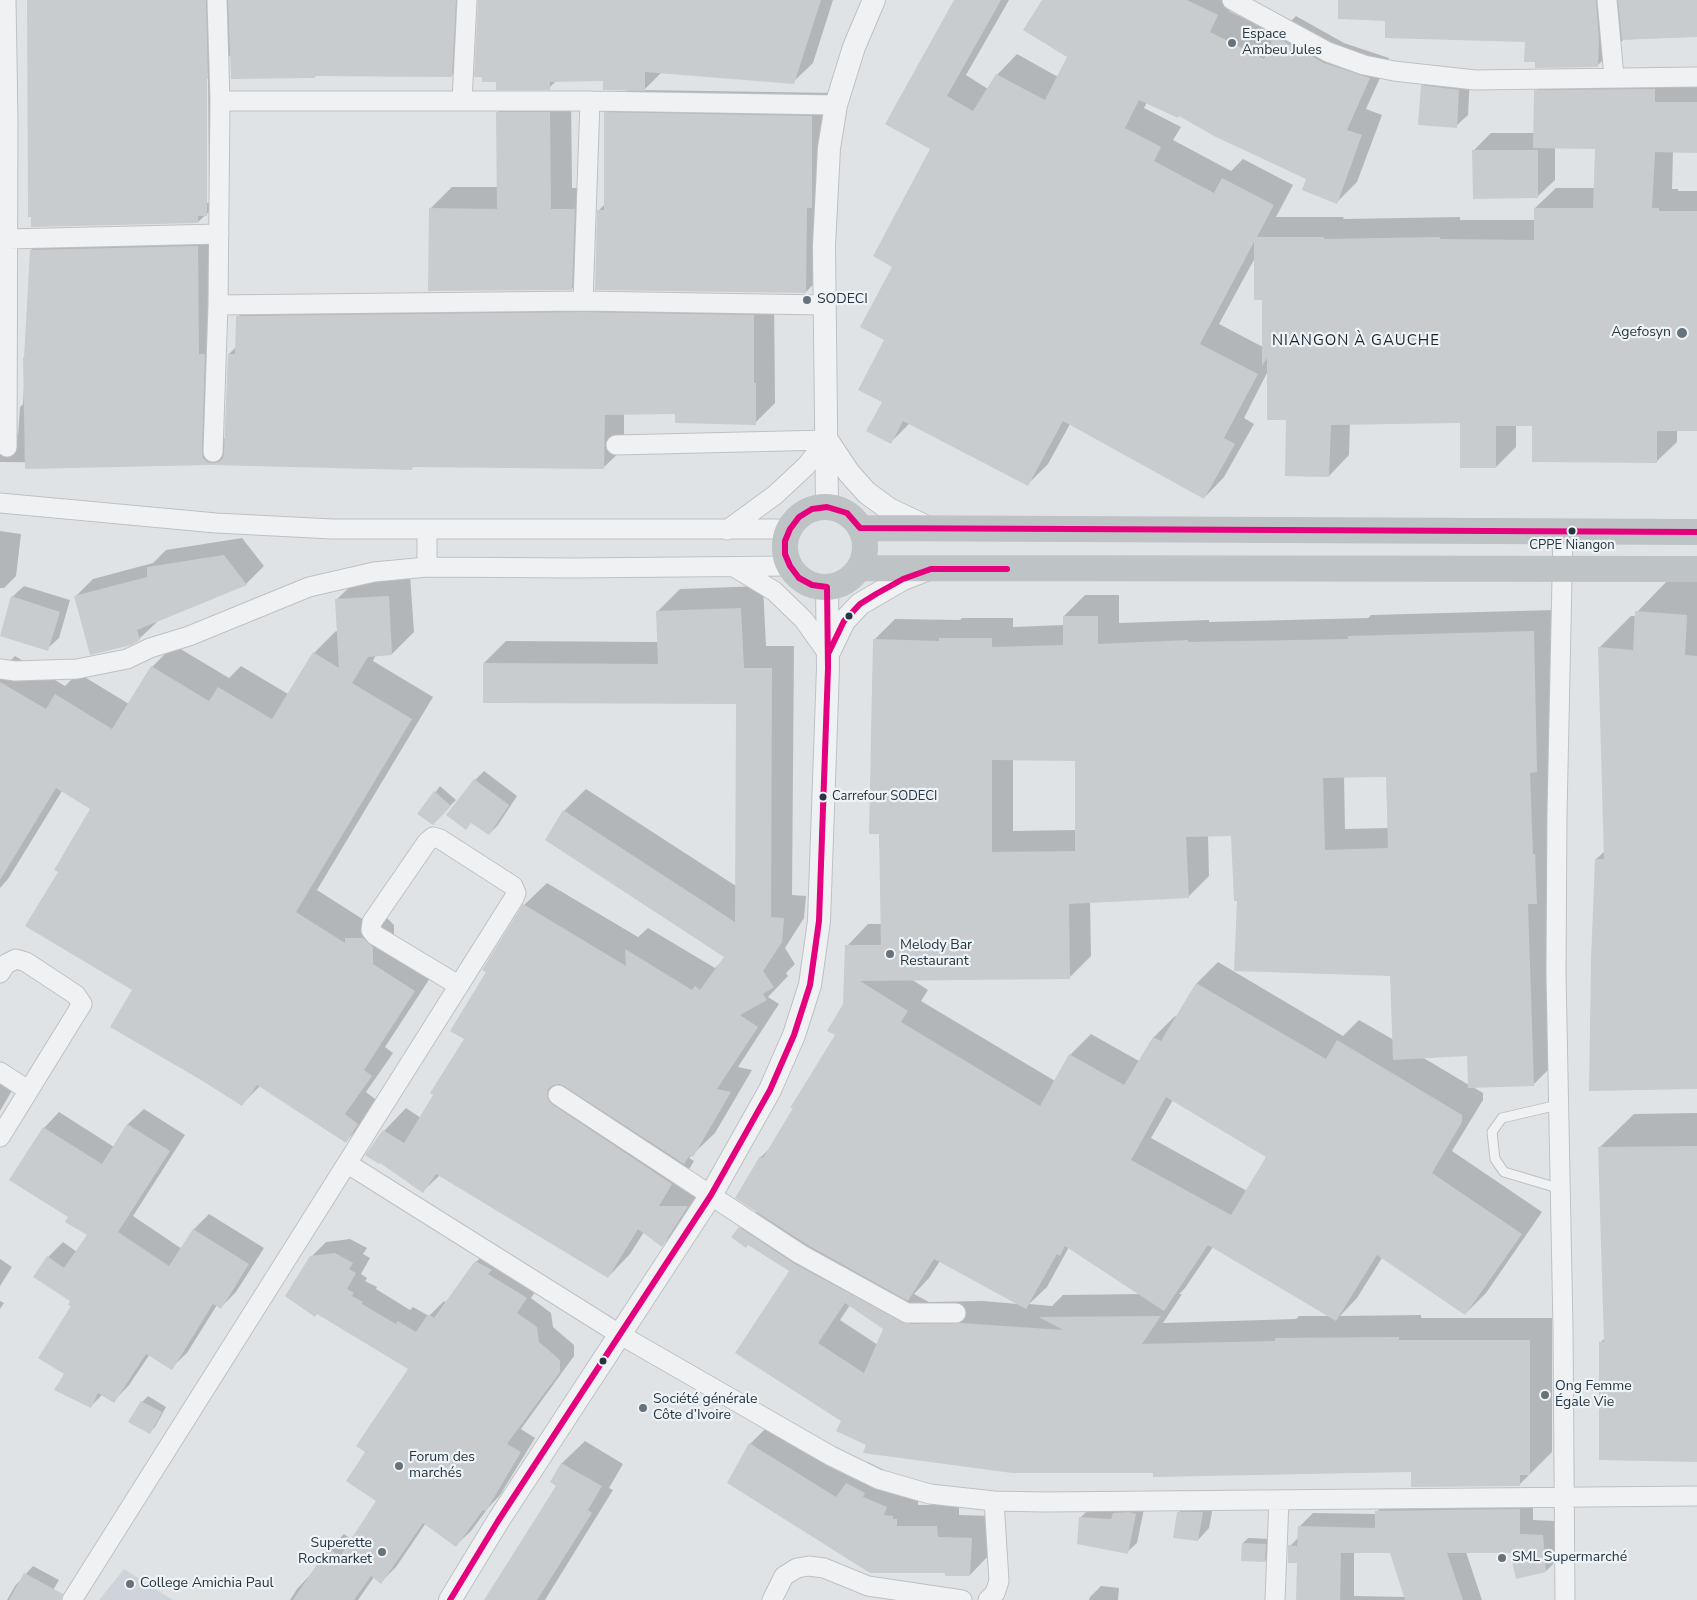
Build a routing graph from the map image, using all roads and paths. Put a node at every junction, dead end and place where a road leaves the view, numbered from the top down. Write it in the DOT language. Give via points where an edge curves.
graph roads {
  1 [pos="6,0"];
  2 [pos="217,0"];
  3 [pos="467,0"];
  4 [pos="874,0"];
  5 [pos="1232,0"];
  6 [pos="1607,0"];
  7 [pos="1614,77"];
  8 [pos="1697,77"];
  9 [pos="220,101"];
  10 [pos="462,101"];
  11 [pos="590,101"];
  12 [pos="836,104"];
  13 [pos="4,121"];
  14 [pos="219,234"];
  15 [pos="8,239"];
  16 [pos="4,301"];
  17 [pos="582,301"];
  18 [pos="218,305"];
  19 [pos="824,305"];
  20 [pos="827,440"];
  21 [pos="616,445"];
  22 [pos="7,447"];
  23 [pos="213,452"];
  24 [pos="0,503"];
  25 [pos="828,507"];
  26 [pos="860,528"];
  27 [pos="929,528"];
  28 [pos="790,529"];
  29 [pos="427,530"];
  30 [pos="727,530"];
  31 [pos="1563,532"];
  32 [pos="1697,532"];
  33 [pos="790,566"];
  34 [pos="427,567"];
  35 [pos="735,567"];
  36 [pos="860,568"];
  37 [pos="931,569"];
  38 [pos="1697,569"];
  39 [pos="1562,570"];
  40 [pos="828,587"];
  41 [pos="828,654"];
  42 [pos="0,669"];
  43 [pos="0,974"];
  44 [pos="458,985"];
  45 [pos="0,1072"];
  46 [pos="28,1090"];
  47 [pos="558,1095"];
  48 [pos="1558,1106"];
  49 [pos="0,1137"];
  50 [pos="348,1164"];
  51 [pos="1561,1189"];
  52 [pos="711,1195"];
  53 [pos="956,1313"];
  54 [pos="619,1334"];
  55 [pos="1564,1496"];
  56 [pos="1697,1496"];
  57 [pos="1279,1500"];
  58 [pos="994,1501"];
  59 [pos="72,1600"];
  60 [pos="450,1600"];
  61 [pos="772,1600"];
  62 [pos="962,1600"];
  63 [pos="988,1600"];
  64 [pos="1275,1600"];
  65 [pos="1565,1600"];
  1 -- 13 [label="street"];
  2 -- 9 [label="street"];
  3 -- 10 [label="street"];
  4 -- 12 [label="street" via="854,47"];
  5 -- 7 [label="street" via="1328,52 1364,65 1475,80"];
  6 -- 7 [label="street"];
  7 -- 8 [label="street"];
  9 -- 10 [label="street"];
  9 -- 14 [label="street"];
  10 -- 11 [label="street"];
  11 -- 12 [label="street"];
  11 -- 17 [label="street"];
  12 -- 19 [label="street" via="827,174"];
  13 -- 15 [label="street"];
  14 -- 15 [label="street"];
  14 -- 18 [label="street"];
  15 -- 16 [label="street"];
  16 -- 22 [label="street"];
  17 -- 18 [label="street"];
  17 -- 19 [label="street"];
  18 -- 23 [label="street"];
  19 -- 20 [label="street"];
  20 -- 21 [label="street"];
  20 -- 25 [label="street"];
  20 -- 27 [label="street" via="848,473 867,493"];
  20 -- 30 [label="street" via="776,496"];
  24 -- 29 [label="street" via="256,526"];
  25 -- 26 [label="main road" via="846,513"];
  25 -- 28 [label="main road" via="812,509 799,517"];
  26 -- 27 [label="main road"];
  26 -- 36 [label="main road" via="865,554"];
  27 -- 31 [label="main road"];
  28 -- 30 [label="street"];
  28 -- 33 [label="main road" via="785,541 785,554"];
  29 -- 30 [label="street"];
  29 -- 34 [label="street"];
  31 -- 32 [label="main road"];
  31 -- 39 [label="street"];
  33 -- 35 [label="street"];
  33 -- 40 [label="main road" via="799,578 812,585"];
  34 -- 35 [label="street"];
  34 -- 42 [label="street" via="374,572 309,587 127,659 77,669"];
  35 -- 41 [label="street" via="774,591 804,620"];
  36 -- 37 [label="main road"];
  36 -- 40 [label="main road" via="846,581"];
  37 -- 39 [label="main road"];
  37 -- 41 [label="street" via="902,579 860,604 844,622"];
  38 -- 39 [label="main road"];
  39 -- 48 [label="street" via="1557,815"];
  40 -- 41 [label="street"];
  41 -- 52 [label="street" via="822,870 810,985 794,1035 770,1090"];
  43 -- 46 [label="street" via="6,964 16,958 76,995 82,1004"];
  44 -- 44 [label="street" via="516,893 514,886 433,837 426,842 372,922 371,930"];
  44 -- 50 [label="street"];
  45 -- 46 [label="street"];
  46 -- 49 [label="street"];
  47 -- 52 [label="street"];
  48 -- 51 [label="street"];
  48 -- 51 [label="lane" via="1502,1118 1492,1132 1495,1159 1504,1172"];
  50 -- 54 [label="street"];
  50 -- 59 [label="street"];
  51 -- 55 [label="street"];
  52 -- 53 [label="street" via="800,1254 907,1313"];
  52 -- 54 [label="street"];
  54 -- 58 [label="street" via="831,1456 878,1478 930,1494"];
  54 -- 60 [label="street"];
  55 -- 56 [label="street"];
  55 -- 57 [label="street"];
  55 -- 65 [label="street"];
  57 -- 58 [label="street"];
  57 -- 64 [label="street"];
  58 -- 63 [label="street" via="999,1581 995,1593"];
  61 -- 62 [label="street" via="784,1576 796,1568 809,1566 824,1568 868,1586"];
}
